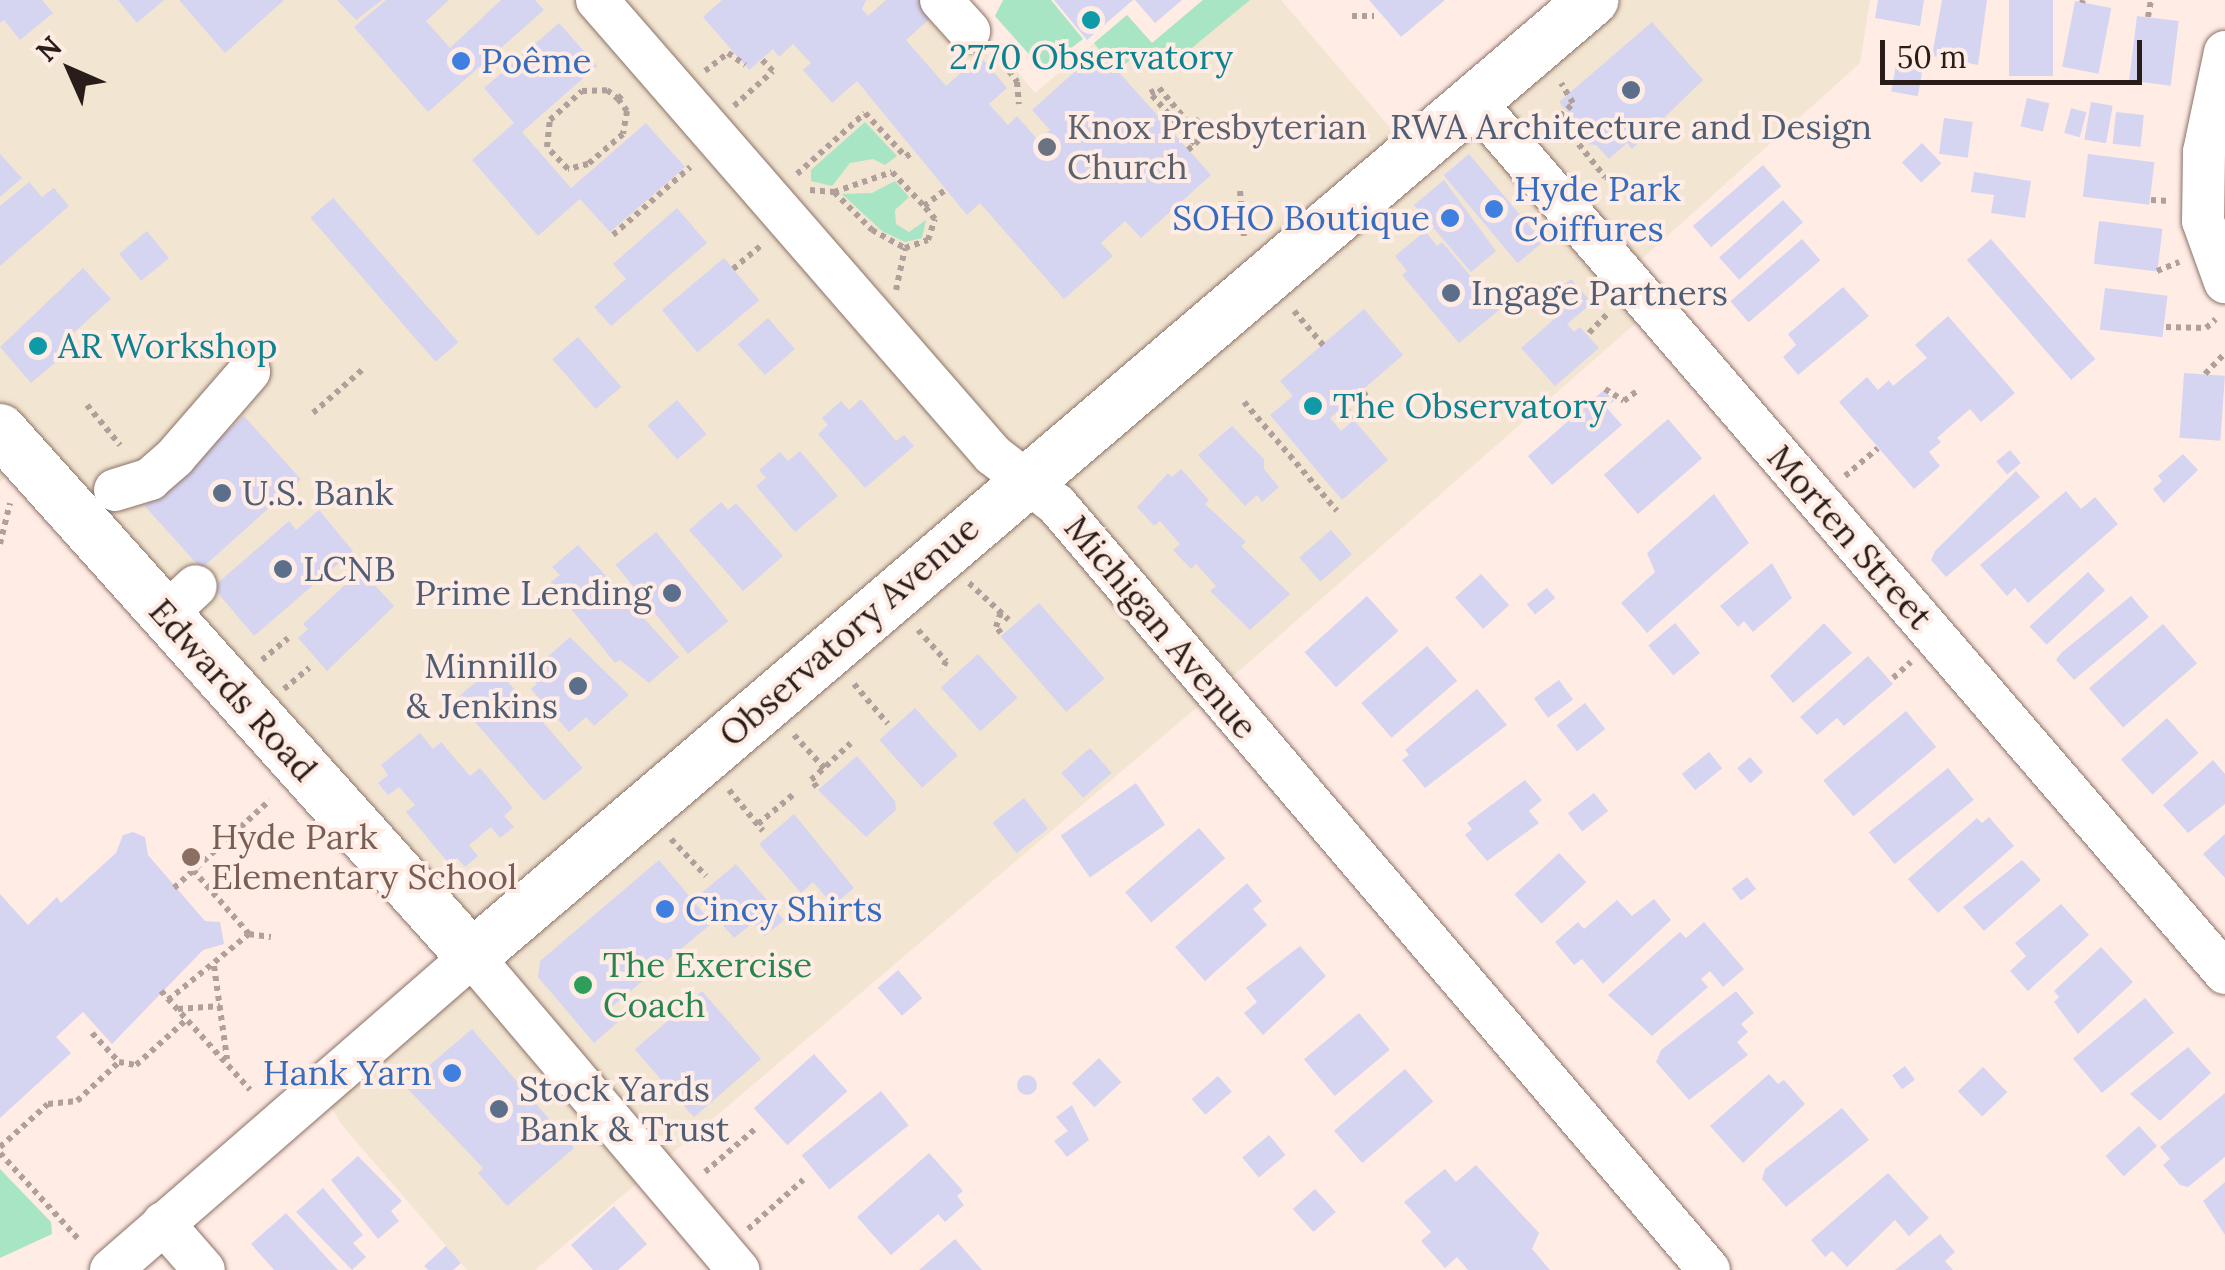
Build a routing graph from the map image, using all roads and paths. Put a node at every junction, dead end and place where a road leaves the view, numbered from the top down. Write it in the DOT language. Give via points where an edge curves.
graph roads {
  1 [pos="597,0"];
  2 [pos="941,0"];
  3 [pos="1592,0"];
  4 [pos="2151,0"];
  5 [pos="1352,16"];
  6 [pos="1374,16"];
  7 [pos="2148,17"];
  8 [pos="969,32"];
  9 [pos="2225,52"];
  10 [pos="762,60"];
  11 [pos="745,64"];
  12 [pos="700,75"];
  13 [pos="1556,78"];
  14 [pos="625,92"];
  15 [pos="618,99"];
  16 [pos="1474,101"];
  17 [pos="1019,104"];
  18 [pos="731,108"];
  19 [pos="1199,119"];
  20 [pos="1560,121"];
  21 [pos="1209,130"];
  22 [pos="1542,135"];
  23 [pos="1195,144"];
  24 [pos="1188,150"];
  25 [pos="912,152"];
  26 [pos="690,167"];
  27 [pos="792,178"];
  28 [pos="1618,180"];
  29 [pos="945,190"];
  30 [pos="1240,191"];
  31 [pos="804,192"];
  32 [pos="834,192"];
  33 [pos="924,206"];
  34 [pos="612,235"];
  35 [pos="1244,238"];
  36 [pos="763,243"];
  37 [pos="905,248"];
  38 [pos="2187,259"];
  39 [pos="733,269"];
  40 [pos="2157,271"];
  41 [pos="902,278"];
  42 [pos="2221,300"];
  43 [pos="1290,306"];
  44 [pos="1613,307"];
  45 [pos="2166,327"];
  46 [pos="1589,333"];
  47 [pos="1323,344"];
  48 [pos="2225,353"];
  49 [pos="363,369"];
  50 [pos="249,372"];
  51 [pos="2205,374"];
  52 [pos="1605,389"];
  53 [pos="1638,390"];
  54 [pos="1364,392"];
  55 [pos="1244,402"];
  56 [pos="87,405"];
  57 [pos="1345,408"];
  58 [pos="312,413"];
  59 [pos="0,430"];
  60 [pos="120,445"];
  61 [pos="1024,479"];
  62 [pos="115,490"];
  63 [pos="10,502"];
  64 [pos="1336,511"];
  65 [pos="0,544"];
  66 [pos="968,582"];
  67 [pos="1001,612"];
  68 [pos="1009,620"];
  69 [pos="914,626"];
  70 [pos="1000,633"];
  71 [pos="288,638"];
  72 [pos="1912,661"];
  73 [pos="260,662"];
  74 [pos="309,668"];
  75 [pos="942,670"];
  76 [pos="1894,678"];
  77 [pos="850,679"];
  78 [pos="283,690"];
  79 [pos="888,724"];
  80 [pos="790,730"];
  81 [pos="852,743"];
  82 [pos="824,768"];
  83 [pos="725,785"];
  84 [pos="818,787"];
  85 [pos="794,794"];
  86 [pos="270,800"];
  87 [pos="667,834"];
  88 [pos="193,870"];
  89 [pos="706,876"];
  90 [pos="174,888"];
  91 [pos="249,934"];
  92 [pos="271,937"];
  93 [pos="472,956"];
  94 [pos="214,966"];
  95 [pos="2225,973"];
  96 [pos="160,991"];
  97 [pos="168,1000"];
  98 [pos="220,1006"];
  99 [pos="176,1010"];
  100 [pos="186,1020"];
  101 [pos="92,1033"];
  102 [pos="119,1062"];
  103 [pos="227,1062"];
  104 [pos="666,1084"];
  105 [pos="250,1090"];
  106 [pos="637,1110"];
  107 [pos="755,1128"];
  108 [pos="0,1150"];
  109 [pos="696,1180"];
  110 [pos="803,1180"];
  111 [pos="163,1223"];
  112 [pos="80,1241"];
  113 [pos="741,1252"];
  114 [pos="111,1270"];
  115 [pos="204,1270"];
  116 [pos="1710,1270"];
  1 -- 61 [label="street, Michigan Avenue" via="993,455"];
  2 -- 8 [label="street"];
  3 -- 16 [label="main road, Observatory Avenue"];
  4 -- 7 [label="path"];
  5 -- 6 [label="path"];
  8 -- 17 [label="path" via="976,29 1017,82"];
  9 -- 42 [label="street" via="2204,152 2202,222"];
  10 -- 18 [label="path" via="773,71"];
  11 -- 12 [label="path" via="728,53"];
  13 -- 20 [label="path" via="1573,103"];
  14 -- 15 [label="path"];
  15 -- 15 [label="path" via="607,90 582,91 550,120 547,148 568,169 588,164 623,134 626,111"];
  16 -- 61 [label="main road, Observatory Avenue"];
  16 -- 95 [label="street, Morten Street"];
  19 -- 23 [label="path" via="1192,127 1158,88 1150,93"];
  20 -- 22 [label="path"];
  20 -- 28 [label="path" via="1606,177"];
  21 -- 23 [label="path"];
  23 -- 24 [label="path"];
  25 -- 27 [label="path" via="906,156 865,112"];
  26 -- 34 [label="path"];
  29 -- 33 [label="path"];
  30 -- 35 [label="path"];
  31 -- 32 [label="path"];
  32 -- 33 [label="path" via="892,172"];
  32 -- 37 [label="path" via="872,230"];
  33 -- 37 [label="path" via="935,219 928,240"];
  36 -- 39 [label="path"];
  37 -- 41 [label="path"];
  38 -- 40 [label="path"];
  42 -- 45 [label="path" via="2206,328"];
  43 -- 47 [label="path"];
  44 -- 46 [label="path"];
  48 -- 51 [label="path"];
  49 -- 58 [label="path"];
  50 -- 62 [label="street" via="175,457 150,479"];
  52 -- 53 [label="path" via="1624,401"];
  54 -- 57 [label="path" via="1378,411 1356,419"];
  55 -- 64 [label="path"];
  56 -- 60 [label="path"];
  59 -- 93 [label="main road, Edwards Road" via="180,600"];
  61 -- 93 [label="main road, Observatory Avenue"];
  61 -- 116 [label="street, Michigan Avenue" via="1057,505"];
  63 -- 65 [label="path"];
  66 -- 67 [label="path"];
  67 -- 68 [label="path"];
  67 -- 70 [label="path"];
  69 -- 75 [label="path" via="946,661"];
  71 -- 73 [label="path"];
  72 -- 76 [label="path"];
  74 -- 78 [label="path"];
  77 -- 79 [label="path"];
  80 -- 82 [label="path"];
  81 -- 82 [label="path"];
  82 -- 84 [label="path" via="811,780"];
  83 -- 85 [label="path" via="761,828"];
  86 -- 88 [label="path"];
  87 -- 89 [label="path"];
  88 -- 90 [label="path"];
  88 -- 91 [label="path"];
  91 -- 92 [label="path"];
  91 -- 94 [label="path"];
  93 -- 111 [label="street, Observatory Avenue"];
  93 -- 113 [label="street, Edwards Road"];
  94 -- 97 [label="path" via="201,969"];
  94 -- 98 [label="path"];
  96 -- 97 [label="path"];
  97 -- 99 [label="path"];
  98 -- 99 [label="path"];
  98 -- 103 [label="path"];
  99 -- 100 [label="path"];
  100 -- 102 [label="path" via="136,1065"];
  100 -- 103 [label="path"];
  101 -- 102 [label="path"];
  102 -- 108 [label="path" via="76,1101 48,1104"];
  103 -- 105 [label="path"];
  104 -- 106 [label="path"];
  107 -- 109 [label="path"];
  108 -- 112 [label="path"];
  110 -- 113 [label="path"];
  111 -- 114 [label="street, Observatory Avenue"];
  111 -- 115 [label="street"];
}
